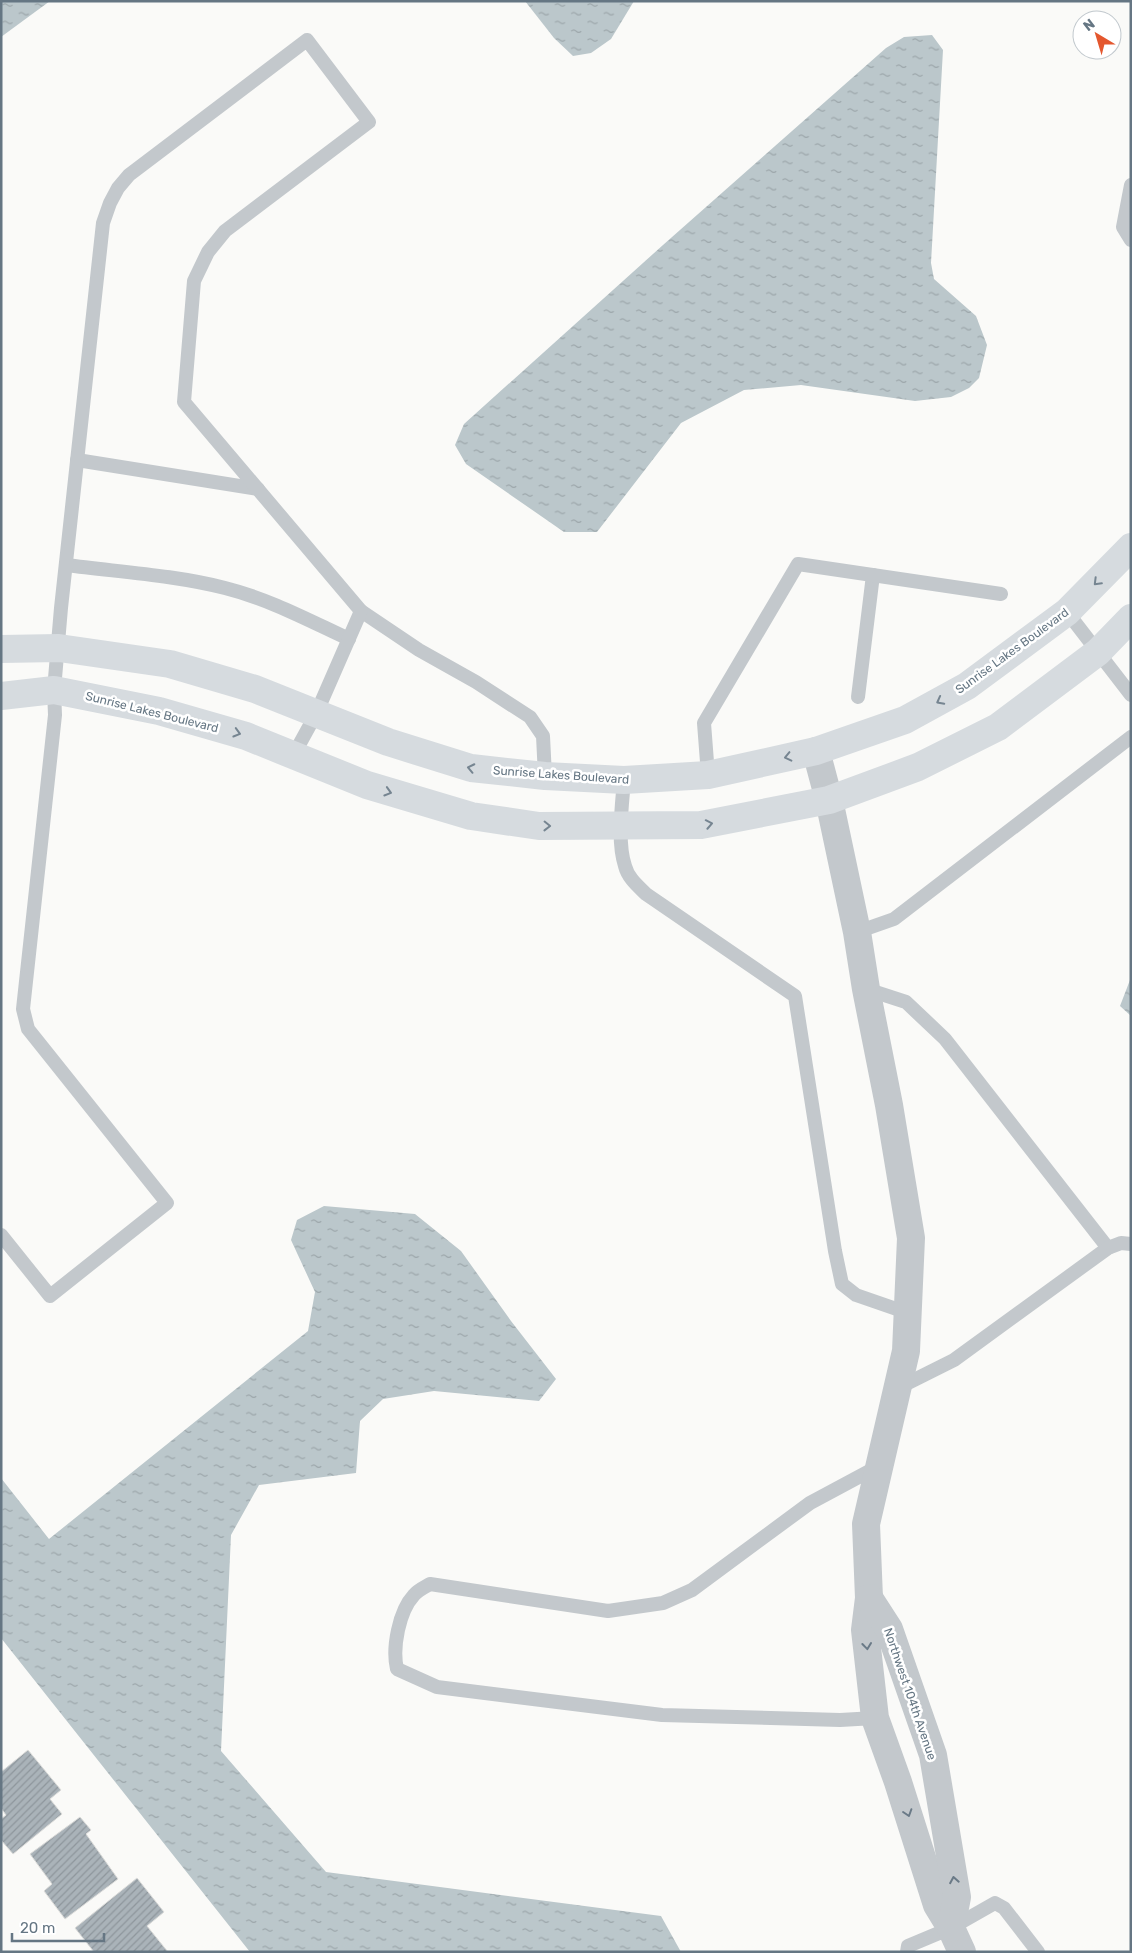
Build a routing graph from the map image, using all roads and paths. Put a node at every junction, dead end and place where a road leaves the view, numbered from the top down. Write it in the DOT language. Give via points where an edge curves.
graph roads {
  1 [pos="1131,185"];
  2 [pos="1131,240"];
  3 [pos="77,460"];
  4 [pos="258,489"];
  5 [pos="1131,547"];
  6 [pos="66,565"];
  7 [pos="873,575"];
  8 [pos="1001,594"];
  9 [pos="361,611"];
  10 [pos="1066,612"];
  11 [pos="1131,618"];
  12 [pos="349,639"];
  13 [pos="58,648"];
  14 [pos="1,649"];
  15 [pos="1098,652"];
  16 [pos="54,690"];
  17 [pos="1131,695"];
  18 [pos="1,696"];
  19 [pos="858,697"];
  20 [pos="316,714"];
  21 [pos="1131,737"];
  22 [pos="816,751"];
  23 [pos="293,756"];
  24 [pos="708,775"];
  25 [pos="546,776"];
  26 [pos="624,780"];
  27 [pos="829,800"];
  28 [pos="620,827"];
  29 [pos="857,932"];
  30 [pos="866,989"];
  31 [pos="1,1236"];
  32 [pos="1131,1244"];
  33 [pos="1108,1248"];
  34 [pos="908,1313"];
  35 [pos="898,1388"];
  36 [pos="879,1466"];
  37 [pos="869,1598"];
  38 [pos="875,1718"];
  39 [pos="936,1777"];
  40 [pos="898,1782"];
  41 [pos="957,1940"];
  42 [pos="907,1952"];
  43 [pos="1038,1952"];
  1 -- 2 [label="lane" via="1123,227"];
  3 -- 4 [label="lane"];
  3 -- 4 [label="lane" via="103,223 118,188 129,175 307,40 369,122 225,231 208,252 194,281 184,402"];
  3 -- 6 [label="lane"];
  4 -- 9 [label="lane"];
  5 -- 10 [label="street, Sunrise Lakes Boulevard, one-way"];
  6 -- 12 [label="lane" via="225,588 274,603"];
  6 -- 13 [label="lane"];
  7 -- 8 [label="lane"];
  7 -- 19 [label="lane"];
  7 -- 24 [label="lane" via="798,564 704,723"];
  9 -- 12 [label="lane"];
  9 -- 25 [label="lane" via="530,717 544,736"];
  10 -- 15 [label="lane"];
  10 -- 22 [label="street, Sunrise Lakes Boulevard, one-way" via="967,686 905,720"];
  11 -- 15 [label="street, Sunrise Lakes Boulevard"];
  12 -- 20 [label="lane"];
  13 -- 14 [label="street, Sunrise Lakes Boulevard"];
  13 -- 16 [label="lane"];
  13 -- 20 [label="street, Sunrise Lakes Boulevard" via="170,664 255,689"];
  15 -- 17 [label="lane"];
  15 -- 27 [label="street, Sunrise Lakes Boulevard" via="998,727 918,767"];
  16 -- 18 [label="street, Sunrise Lakes Boulevard"];
  16 -- 23 [label="street, Sunrise Lakes Boulevard, one-way" via="168,714 246,736"];
  16 -- 31 [label="lane" via="55,715 23,1009 28,1029 167,1203 50,1296"];
  20 -- 23 [label="lane"];
  25 -- 20 [label="street, Sunrise Lakes Boulevard, one-way" via="471,768 388,742"];
  21 -- 29 [label="lane" via="894,919"];
  22 -- 24 [label="street, Sunrise Lakes Boulevard, one-way"];
  22 -- 27 [label="street"];
  23 -- 28 [label="street, Sunrise Lakes Boulevard, one-way" via="367,785 471,816 538,826"];
  24 -- 26 [label="street, Sunrise Lakes Boulevard"];
  25 -- 26 [label="street, Sunrise Lakes Boulevard"];
  26 -- 28 [label="lane"];
  28 -- 27 [label="street, Sunrise Lakes Boulevard, one-way" via="701,825"];
  27 -- 29 [label="street"];
  28 -- 34 [label="lane" via="624,866 646,894 795,996 842,1284 856,1295"];
  29 -- 30 [label="street"];
  30 -- 33 [label="lane" via="906,1002 945,1039"];
  30 -- 34 [label="street" via="911,1238"];
  32 -- 33 [label="lane" via="1121,1243"];
  33 -- 35 [label="lane" via="954,1360"];
  34 -- 35 [label="street" via="906,1351"];
  35 -- 36 [label="street"];
  36 -- 37 [label="street" via="866,1524"];
  36 -- 38 [label="lane" via="810,1503 692,1590 663,1603 608,1611 430,1584 415,1593 404,1609 394,1655 397,1669 437,1687 662,1715"];
  37 -- 38 [label="street, Northwest 104th Avenue, one-way" via="865,1630"];
  37 -- 39 [label="street, Northwest 104th Avenue" via="889,1629 933,1755"];
  38 -- 40 [label="street, Northwest 104th Avenue"];
  39 -- 40 [label="street"];
  41 -- 39 [label="street, Northwest 104th Avenue, one-way" via="957,1897"];
  40 -- 41 [label="street, Northwest 104th Avenue, one-way" via="937,1905"];
  41 -- 42 [label="lane" via="908,1946"];
  41 -- 43 [label="lane" via="995,1903 1004,1908"];
}
